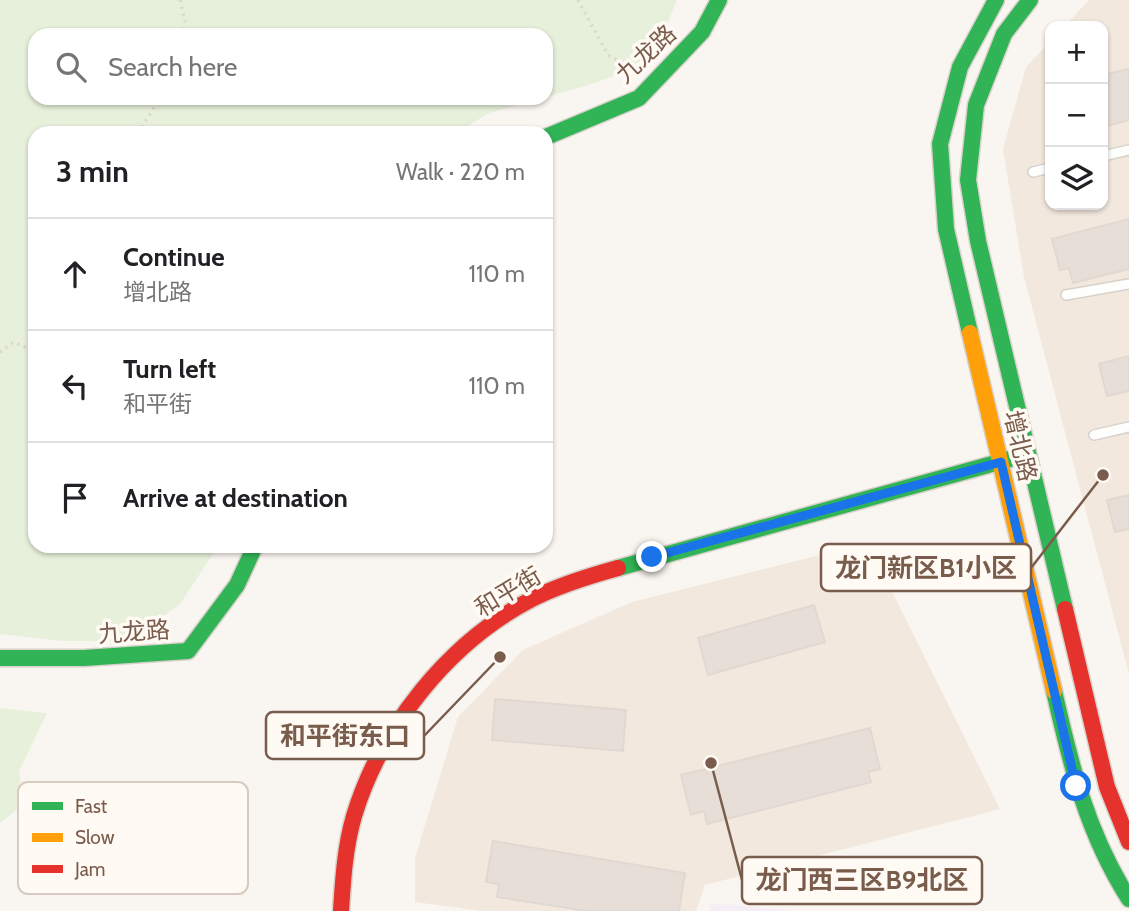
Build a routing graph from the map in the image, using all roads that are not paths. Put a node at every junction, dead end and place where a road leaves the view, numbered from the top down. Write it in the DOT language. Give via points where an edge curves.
graph roads {
  1 [pos="719,0"];
  2 [pos="996,0"];
  3 [pos="1030,0"];
  4 [pos="553,134"];
  5 [pos="1129,150"];
  6 [pos="1108,155"];
  7 [pos="1045,169"];
  8 [pos="1033,172"];
  9 [pos="1129,284"];
  10 [pos="1066,295"];
  11 [pos="1129,427"];
  12 [pos="1094,435"];
  13 [pos="1028,454"];
  14 [pos="1001,462"];
  15 [pos="252,553"];
  16 [pos="0,658"];
  17 [pos="1129,842"];
  18 [pos="1129,898"];
  19 [pos="341,911"];
  1 -- 4 [label="street, 九龙路" via="702,32 639,98"];
  2 -- 14 [label="street, 增北路" via="960,67 940,144 946,229"];
  3 -- 13 [label="street, 增北路" via="1004,34 976,105 968,180"];
  5 -- 6 [label="lane"];
  7 -- 8 [label="lane"];
  9 -- 10 [label="lane"];
  11 -- 12 [label="lane"];
  13 -- 14 [label="street, 和平街"];
  13 -- 17 [label="street, 增北路" via="1107,787"];
  14 -- 18 [label="street, 增北路" via="1076,786 1107,864"];
  14 -- 19 [label="street, 和平街" via="586,577 505,616 425,691 399,722 374,764 354,816"];
  15 -- 16 [label="street, 九龙路" via="237,585 188,650 84,658"];
}
